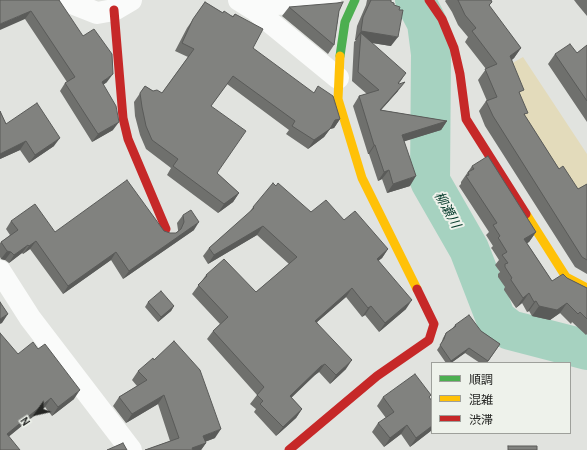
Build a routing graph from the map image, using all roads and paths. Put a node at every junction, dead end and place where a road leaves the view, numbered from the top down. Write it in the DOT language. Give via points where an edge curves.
graph roads {
  1 [pos="64,0"];
  2 [pos="330,0"];
  3 [pos="353,0"];
  4 [pos="429,0"];
  5 [pos="123,5"];
  6 [pos="247,5"];
  7 [pos="338,78"];
  8 [pos="166,229"];
  9 [pos="0,271"];
  10 [pos="587,288"];
  11 [pos="132,450"];
  12 [pos="289,450"];
  1 -- 5 [label="street" via="97,13"];
  2 -- 6 [label="street"];
  3 -- 7 [label="street" via="345,22"];
  4 -- 10 [label="street" via="442,19 454,48 466,119 566,277"];
  5 -- 8 [label="street" via="123,118 128,139"];
  6 -- 7 [label="street"];
  7 -- 12 [label="street" via="338,100 362,178 434,324 429,340 377,376"];
  9 -- 11 [label="street" via="30,318"];
}
